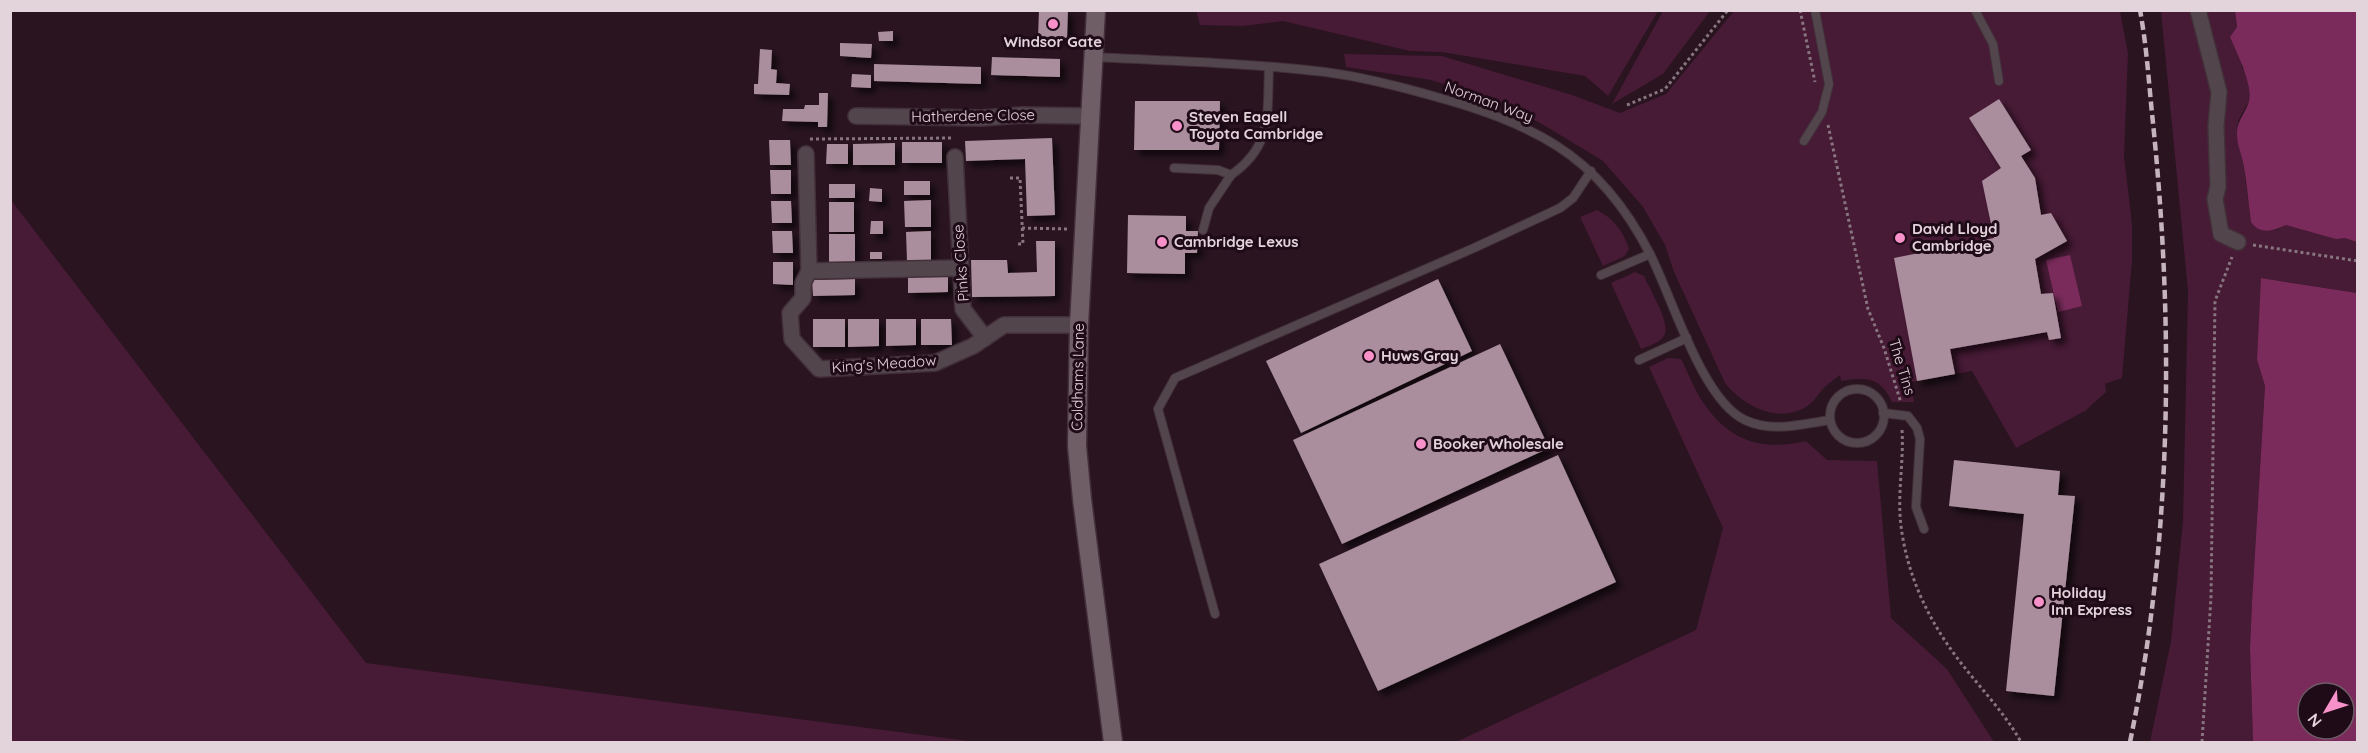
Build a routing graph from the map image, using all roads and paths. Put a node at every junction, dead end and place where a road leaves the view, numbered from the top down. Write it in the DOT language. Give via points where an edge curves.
graph roads {
  1 [pos="1096,10"];
  2 [pos="1728,10"];
  3 [pos="1800,10"];
  4 [pos="1815,10"];
  5 [pos="1975,10"];
  6 [pos="2198,10"];
  7 [pos="1094,57"];
  8 [pos="1269,67"];
  9 [pos="1999,81"];
  10 [pos="1627,105"];
  11 [pos="1822,112"];
  12 [pos="856,116"];
  13 [pos="1090,116"];
  14 [pos="954,118"];
  15 [pos="954,138"];
  16 [pos="1804,141"];
  17 [pos="806,154"];
  18 [pos="955,157"];
  19 [pos="1174,168"];
  20 [pos="1591,171"];
  21 [pos="1231,176"];
  22 [pos="1010,178"];
  23 [pos="1022,228"];
  24 [pos="1084,230"];
  25 [pos="1203,230"];
  26 [pos="2238,242"];
  27 [pos="1016,244"];
  28 [pos="1650,254"];
  29 [pos="2358,261"];
  30 [pos="960,268"];
  31 [pos="809,272"];
  32 [pos="1601,275"];
  33 [pos="1079,325"];
  34 [pos="985,338"];
  35 [pos="1687,338"];
  36 [pos="1639,360"];
  37 [pos="1883,414"];
  38 [pos="1901,416"];
  39 [pos="1830,420"];
  40 [pos="1924,529"];
  41 [pos="1215,614"];
  42 [pos="1113,742"];
  43 [pos="2021,742"];
  44 [pos="2202,742"];
  1 -- 7 [label="street, Coldhams Lane"];
  2 -- 10 [label="path" via="1665,89"];
  3 -- 11 [label="path, The Tins"];
  4 -- 11 [label="lane" via="1829,84"];
  5 -- 9 [label="lane" via="1993,44"];
  6 -- 26 [label="street" via="2219,92 2215,199 2221,234"];
  7 -- 8 [label="lane, Norman Way"];
  7 -- 13 [label="street, Coldhams Lane"];
  8 -- 20 [label="lane, Norman Way" via="1381,82 1460,104 1539,135"];
  8 -- 21 [label="lane" via="1264,134 1252,158"];
  11 -- 16 [label="lane"];
  11 -- 38 [label="path, The Tins" via="1830,129 1868,309 1901,402"];
  12 -- 14 [label="street, Hatherdene Close"];
  13 -- 14 [label="street, Hatherdene Close"];
  13 -- 24 [label="street, Coldhams Lane"];
  14 -- 15 [label="path"];
  15 -- 17 [label="path" via="806,139"];
  15 -- 18 [label="path"];
  17 -- 31 [label="street, King's Meadow"];
  18 -- 30 [label="street, Pinks Close"];
  19 -- 21 [label="lane" via="1218,170"];
  20 -- 28 [label="lane, Norman Way" via="1628,216"];
  20 -- 41 [label="lane" via="1573,198 1560,208 1175,378 1158,409"];
  21 -- 25 [label="lane" via="1209,208"];
  22 -- 23 [label="path" via="1020,178"];
  23 -- 24 [label="path"];
  23 -- 27 [label="path" via="1023,244"];
  24 -- 33 [label="street, Coldhams Lane"];
  26 -- 29 [label="path"];
  26 -- 44 [label="path" via="2215,301 2211,597"];
  28 -- 32 [label="lane"];
  28 -- 35 [label="lane, Norman Way"];
  30 -- 31 [label="street"];
  30 -- 34 [label="street, Pinks Close" via="963,309"];
  31 -- 34 [label="street, King's Meadow" via="803,283 803,298 790,313 792,339 819,369 935,363"];
  33 -- 34 [label="street" via="1004,325"];
  33 -- 42 [label="street, Coldhams Lane" via="1079,472"];
  35 -- 36 [label="lane"];
  35 -- 39 [label="lane, Norman Way" via="1717,396 1745,420 1789,427"];
  37 -- 38 [label="lane"];
  37 -- 39 [label="lane" via="1877,434 1858,443 1837,435"];
  37 -- 39 [label="lane" via="1875,396 1863,390 1850,390 1835,400"];
  38 -- 40 [label="lane" via="1913,420 1920,439 1916,507"];
  38 -- 43 [label="path, The Tins" via="1904,448 1900,524 1915,584 1955,655 2010,721"];
}
